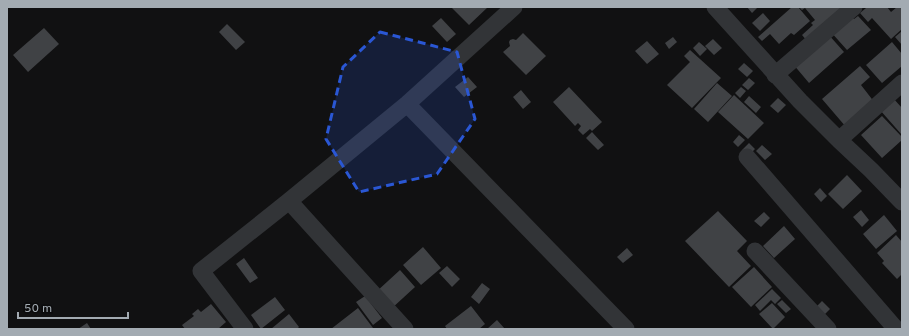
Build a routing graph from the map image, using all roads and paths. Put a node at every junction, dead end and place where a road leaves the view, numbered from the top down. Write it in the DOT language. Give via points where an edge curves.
graph roads {
  1 [pos="514,7"];
  2 [pos="715,7"];
  3 [pos="854,7"];
  4 [pos="775,75"];
  5 [pos="902,83"];
  6 [pos="407,104"];
  7 [pos="839,140"];
  8 [pos="747,157"];
  9 [pos="289,201"];
  10 [pos="902,202"];
  11 [pos="755,251"];
  12 [pos="246,329"];
  13 [pos="405,329"];
  14 [pos="626,329"];
  15 [pos="828,329"];
  16 [pos="896,329"];
  1 -- 6 [label="street"];
  2 -- 4 [label="street"];
  3 -- 4 [label="street"];
  4 -- 7 [label="street"];
  5 -- 7 [label="street"];
  6 -- 9 [label="street"];
  6 -- 14 [label="street"];
  7 -- 10 [label="street"];
  8 -- 16 [label="street"];
  9 -- 12 [label="street" via="201,271"];
  9 -- 13 [label="street"];
  11 -- 15 [label="street"];
}
